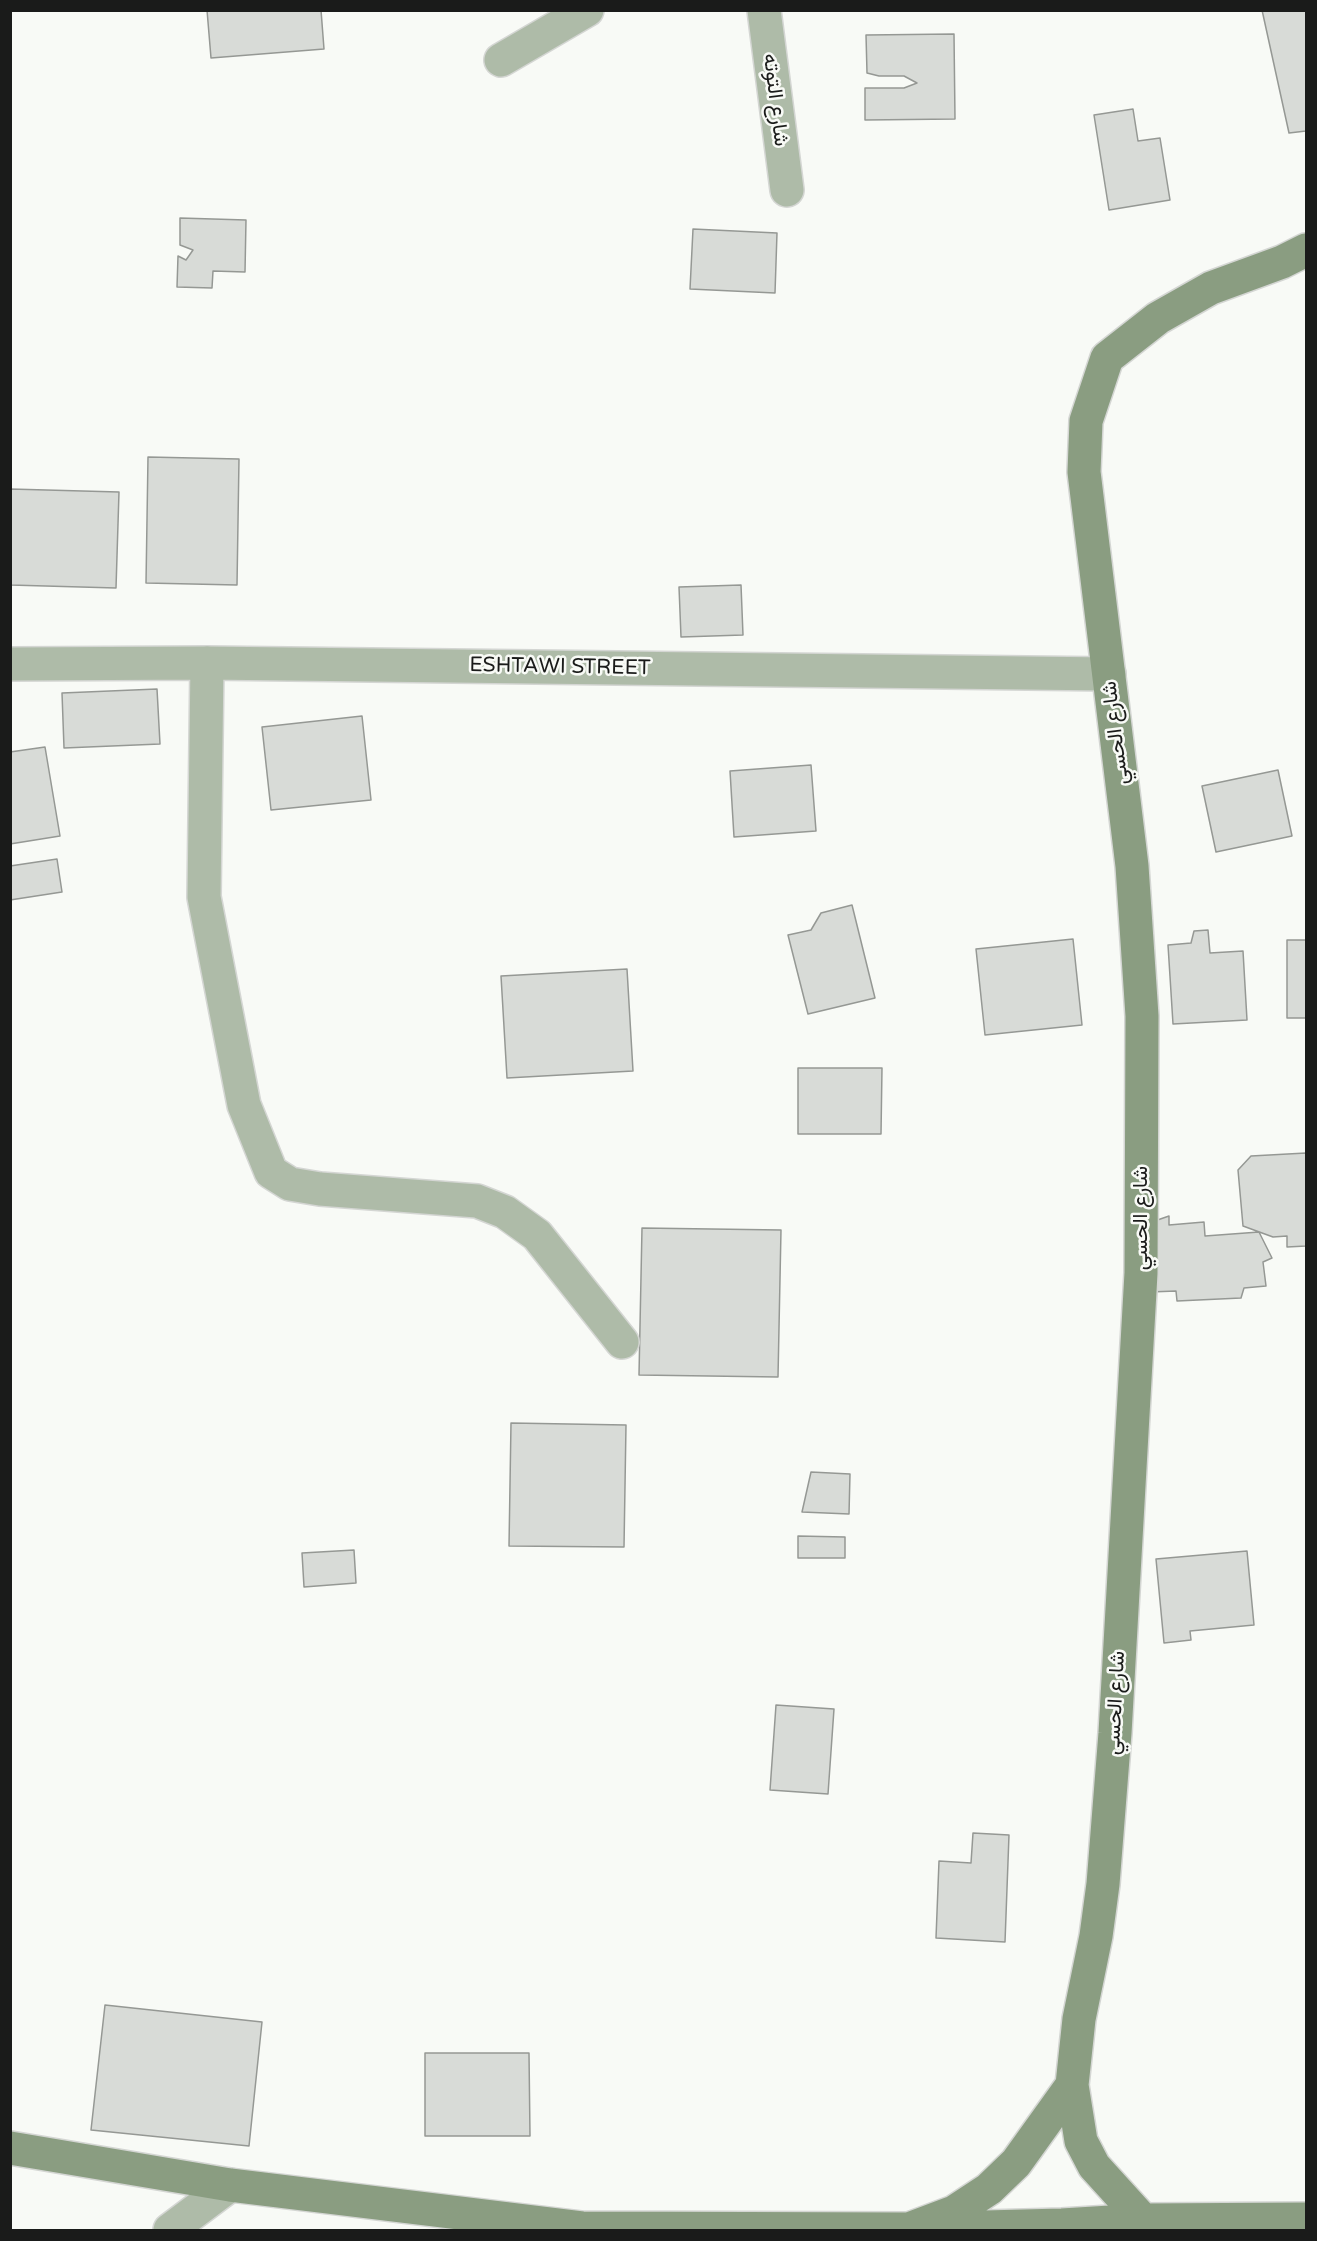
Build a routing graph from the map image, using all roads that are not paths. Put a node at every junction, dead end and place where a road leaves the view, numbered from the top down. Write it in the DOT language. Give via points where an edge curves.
graph roads {
  1 [pos="587,10"];
  2 [pos="764,10"];
  3 [pos="501,60"];
  4 [pos="787,190"];
  5 [pos="1306,250"];
  6 [pos="207,663"];
  7 [pos="10,664"];
  8 [pos="1109,674"];
  9 [pos="622,1342"];
  10 [pos="1072,2085"];
  11 [pos="10,2148"];
  12 [pos="230,2185"];
  13 [pos="1306,2219"];
  14 [pos="1143,2220"];
  15 [pos="909,2229"];
  16 [pos="170,2230"];
  1 -- 3 [label="street"];
  2 -- 4 [label="street, شارع التوته"];
  5 -- 8 [label="street, شارع الحسي" via="1211,288 1158,318 1107,358 1086,421 1084,472"];
  6 -- 7 [label="street, ESHTAWI STREET"];
  6 -- 8 [label="street, ESHTAWI STREET"];
  6 -- 9 [label="street" via="204,897 244,1105 271,1172 290,1184 310,1188 477,1201 505,1212 537,1235"];
  8 -- 10 [label="street, شارع الحسي" via="1132,866 1142,1016 1141,1273 1109,1816 1096,1936 1079,2019"];
  10 -- 14 [label="street" via="1081,2141 1094,2166"];
  10 -- 15 [label="street, شارع الحسي" via="1016,2163 988,2189 954,2212"];
  11 -- 12 [label="street"];
  12 -- 15 [label="street" via="582,2228"];
  12 -- 16 [label="street"];
  13 -- 14 [label="street"];
  14 -- 15 [label="street"];
}
